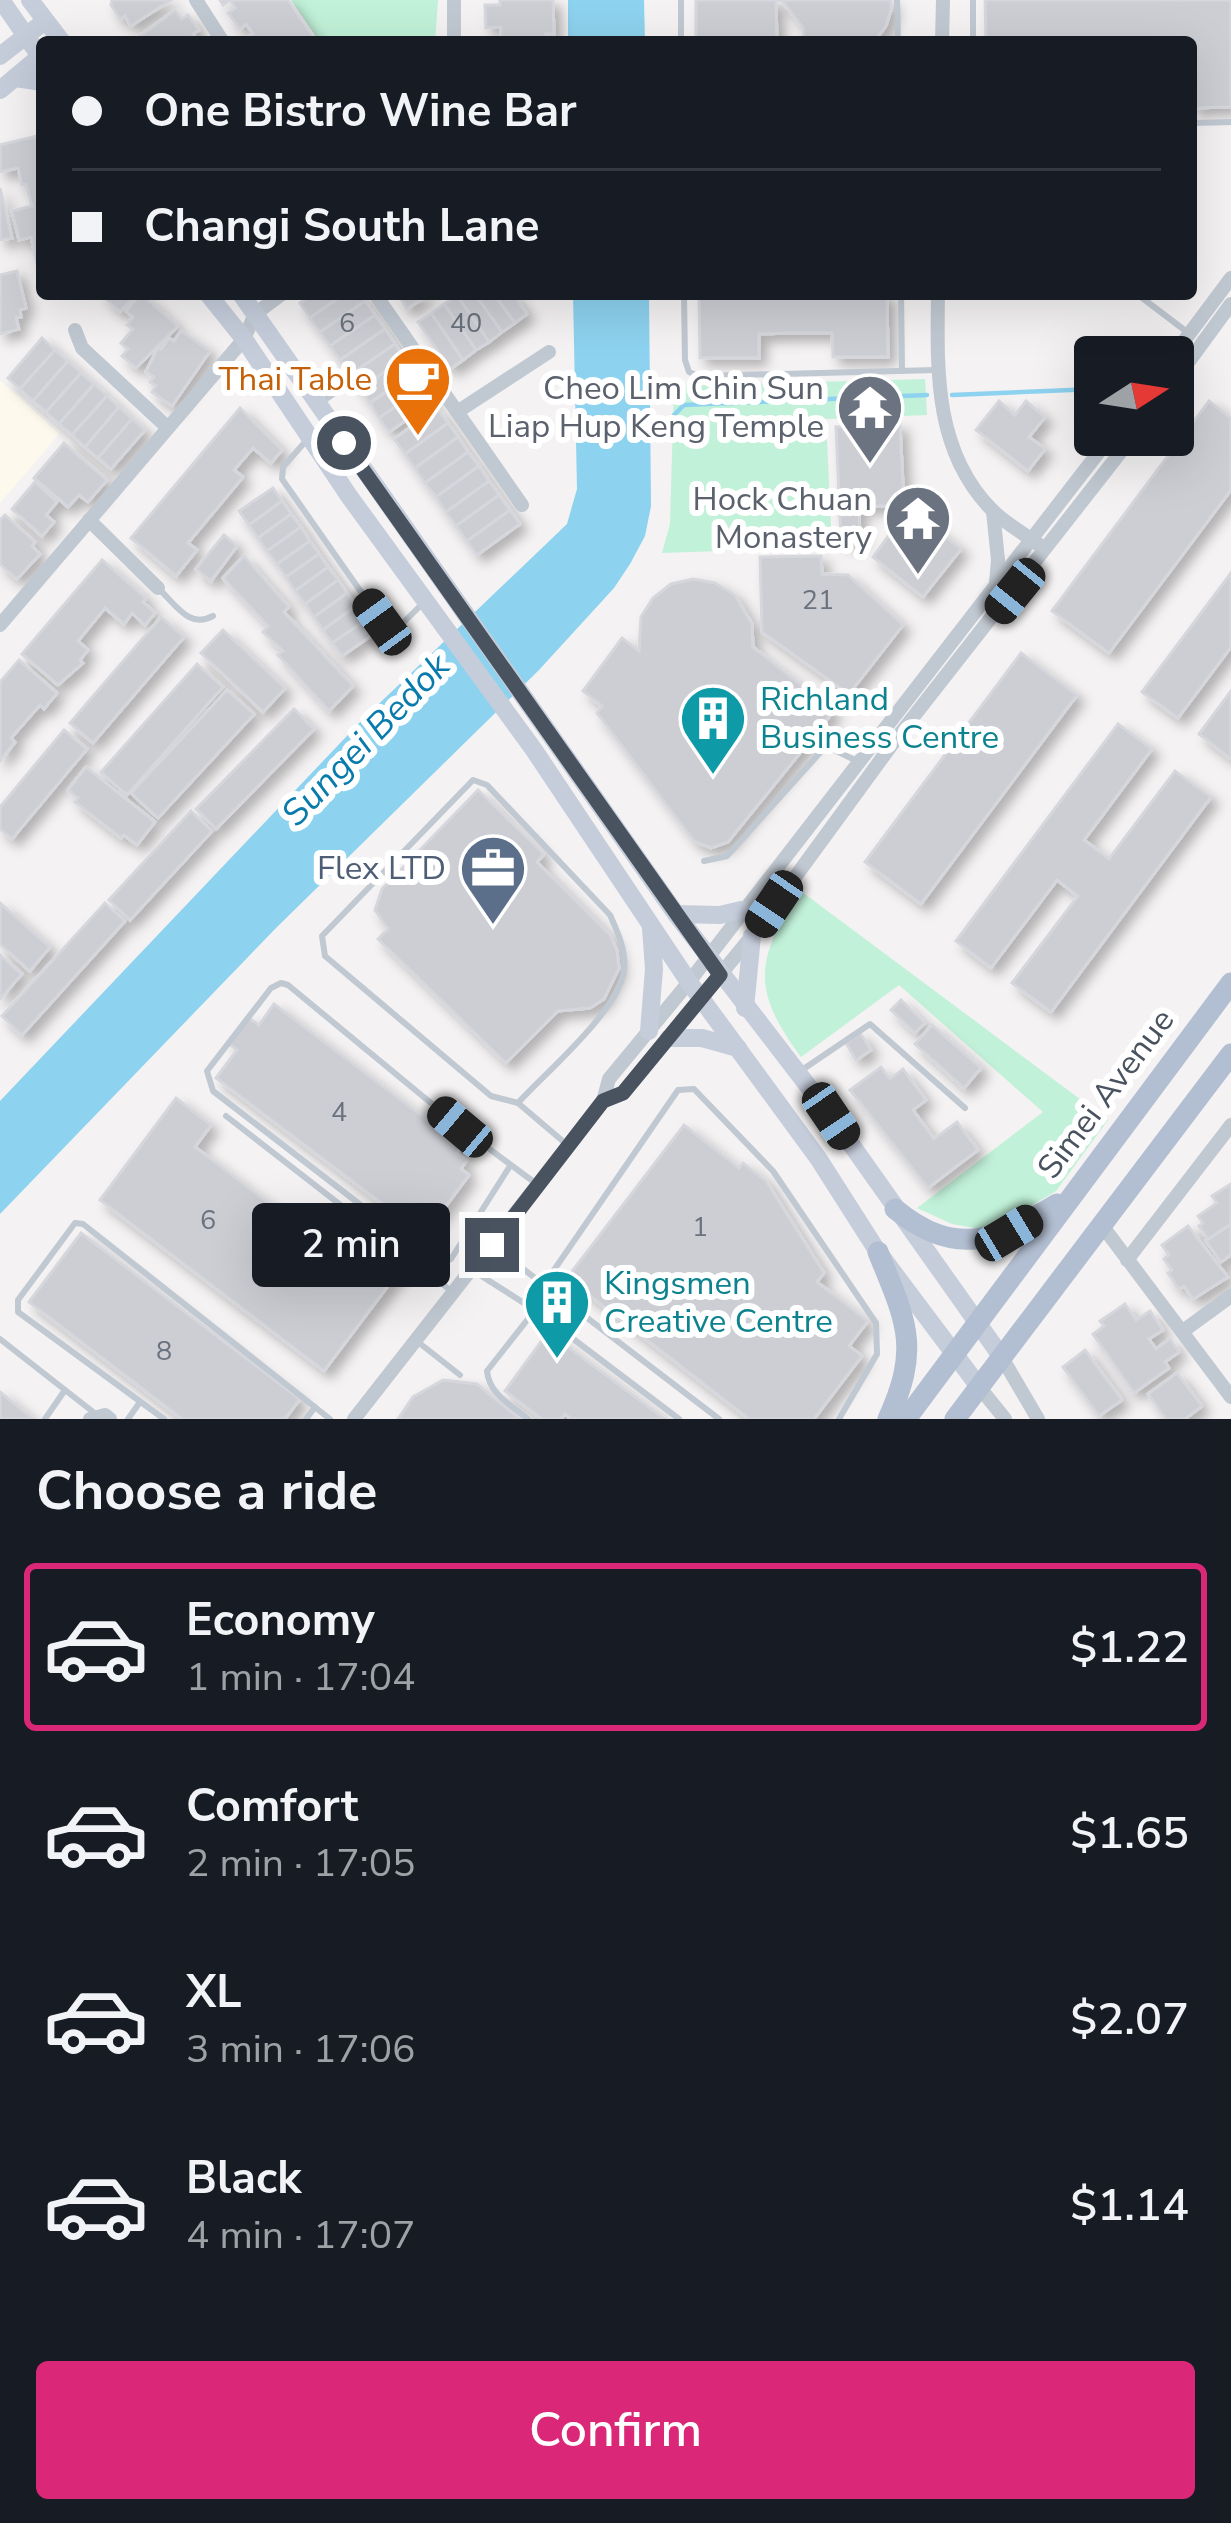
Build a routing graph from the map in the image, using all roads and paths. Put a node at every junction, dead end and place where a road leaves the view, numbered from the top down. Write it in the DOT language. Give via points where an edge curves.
graph roads {
  1 [pos="1,0"];
  2 [pos="30,0"];
  3 [pos="196,0"];
  4 [pos="454,0"];
  5 [pos="681,0"];
  6 [pos="897,0"];
  7 [pos="943,0"];
  8 [pos="973,0"];
  9 [pos="45,21"];
  10 [pos="26,35"];
  11 [pos="56,36"];
  12 [pos="219,36"];
  13 [pos="454,36"];
  14 [pos="681,36"];
  15 [pos="898,36"];
  16 [pos="943,36"];
  17 [pos="973,36"];
  18 [pos="36,50"];
  19 [pos="0,56"];
  20 [pos="36,61"];
  21 [pos="8,84"];
  22 [pos="1231,122"];
  23 [pos="1197,123"];
  24 [pos="1231,278"];
  25 [pos="213,300"];
  26 [pos="246,300"];
  27 [pos="274,300"];
  28 [pos="379,300"];
  29 [pos="684,300"];
  30 [pos="901,300"];
  31 [pos="938,300"];
  32 [pos="1145,300"];
  33 [pos="1227,300"];
  34 [pos="256,314"];
  35 [pos="75,330"];
  36 [pos="1190,334"];
  37 [pos="244,339"];
  38 [pos="1194,351"];
  39 [pos="549,352"];
  40 [pos="902,370"];
  41 [pos="938,370"];
  42 [pos="343,387"];
  43 [pos="318,405"];
  44 [pos="457,412"];
  45 [pos="167,427"];
  46 [pos="309,436"];
  47 [pos="1096,456"];
  48 [pos="1118,456"];
  49 [pos="522,505"];
  50 [pos="993,511"];
  51 [pos="89,520"];
  52 [pos="1031,539"];
  53 [pos="1047,551"];
  54 [pos="996,583"];
  55 [pos="158,588"];
  56 [pos="424,602"];
  57 [pos="213,616"];
  58 [pos="0,625"];
  59 [pos="857,761"];
  60 [pos="704,860"];
  61 [pos="741,910"];
  62 [pos="676,914"];
  63 [pos="651,924"];
  64 [pos="752,936"];
  65 [pos="706,957"];
  66 [pos="720,975"];
  67 [pos="1231,982"];
  68 [pos="695,990"];
  69 [pos="745,1009"];
  70 [pos="650,1030"];
  71 [pos="669,1038"];
  72 [pos="738,1048"];
  73 [pos="1231,1054"];
  74 [pos="796,1074"];
  75 [pos="603,1101"];
  76 [pos="518,1103"];
  77 [pos="965,1108"];
  78 [pos="226,1116"];
  79 [pos="1231,1125"];
  80 [pos="568,1147"];
  81 [pos="511,1166"];
  82 [pos="538,1185"];
  83 [pos="1067,1199"];
  84 [pos="895,1209"];
  85 [pos="1101,1224"];
  86 [pos="492,1245"];
  87 [pos="878,1252"];
  88 [pos="1127,1260"];
  89 [pos="472,1270"];
  90 [pos="544,1283"];
  91 [pos="453,1293"];
  92 [pos="1231,1296"];
  93 [pos="535,1310"];
  94 [pos="977,1326"];
  95 [pos="1183,1331"];
  96 [pos="0,1339"];
  97 [pos="416,1340"];
  98 [pos="953,1356"];
  99 [pos="1001,1356"];
  100 [pos="460,1375"];
  101 [pos="980,1388"];
  102 [pos="65,1390"];
  103 [pos="1231,1397"];
  104 [pos="140,1402"];
  105 [pos="315,1407"];
  106 [pos="99,1418"];
  107 [pos="45,1419"];
  108 [pos="128,1419"];
  109 [pos="164,1419"];
  110 [pos="306,1419"];
  111 [pos="330,1419"];
  112 [pos="354,1419"];
  113 [pos="528,1419"];
  114 [pos="679,1419"];
  115 [pos="719,1419"];
  116 [pos="839,1419"];
  117 [pos="888,1419"];
  118 [pos="906,1419"];
  119 [pos="955,1419"];
  120 [pos="1005,1419"];
  121 [pos="1039,1419"];
  1 -- 10 [label="street"];
  2 -- 9 [label="street"];
  3 -- 12 [label="street"];
  4 -- 13 [label="street"];
  5 -- 14 [label="lane"];
  6 -- 15 [label="lane"];
  7 -- 16 [label="street"];
  8 -- 17 [label="lane"];
  9 -- 10 [label="street"];
  9 -- 11 [label="street"];
  10 -- 18 [label="street"];
  10 -- 19 [label="street"];
  20 -- 21 [label="street"];
  22 -- 23 [label="lane"];
  24 -- 33 [label="street"];
  25 -- 37 [label="street"];
  26 -- 34 [label="street"];
  27 -- 34 [label="street"];
  28 -- 44 [label="street"];
  29 -- 40 [label="lane" via="685,360 698,376"];
  30 -- 40 [label="lane"];
  31 -- 41 [label="street"];
  32 -- 36 [label="lane"];
  33 -- 36 [label="street"];
  33 -- 38 [label="street"];
  34 -- 37 [label="street"];
  34 -- 43 [label="street"];
  35 -- 45 [label="street" via="82,348"];
  37 -- 45 [label="street"];
  37 -- 46 [label="street"];
  39 -- 44 [label="street"];
  40 -- 41 [label="lane"];
  41 -- 50 [label="street" via="942,422 961,470"];
  42 -- 43 [label="lane"];
  43 -- 62 [label="street"];
  44 -- 49 [label="street"];
  45 -- 51 [label="street"];
  46 -- 56 [label="street"];
  46 -- 56 [label="lane" via="284,467 287,490 382,622 401,625"];
  47 -- 52 [label="street"];
  48 -- 53 [label="street"];
  50 -- 52 [label="street"];
  50 -- 54 [label="street"];
  51 -- 55 [label="street"];
  51 -- 58 [label="street"];
  52 -- 53 [label="street"];
  52 -- 54 [label="street"];
  53 -- 64 [label="street"];
  54 -- 59 [label="street"];
  55 -- 57 [label="lane" via="190,620"];
  56 -- 63 [label="street"];
  59 -- 60 [label="lane" via="826,746 727,856"];
  59 -- 61 [label="street"];
  61 -- 62 [label="street"];
  61 -- 65 [label="street"];
  62 -- 65 [label="street"];
  63 -- 68 [label="street"];
  63 -- 70 [label="street"];
  64 -- 66 [label="street"];
  64 -- 69 [label="street"];
  65 -- 66 [label="street"];
  65 -- 68 [label="street"];
  66 -- 68 [label="street"];
  66 -- 69 [label="street"];
  67 -- 83 [label="main road, Simei Avenue"];
  68 -- 70 [label="street"];
  68 -- 71 [label="street"];
  68 -- 72 [label="street"];
  69 -- 74 [label="street"];
  70 -- 75 [label="street" via="609,1079"];
  71 -- 72 [label="street"];
  71 -- 75 [label="street" via="620,1096"];
  72 -- 87 [label="street"];
  73 -- 85 [label="main road"];
  74 -- 77 [label="lane" via="870,1024"];
  74 -- 84 [label="street"];
  75 -- 80 [label="street"];
  76 -- 76 [label="lane" via="490,1096 326,956 321,943 472,780 487,785 610,915 622,941 618,988"];
  76 -- 80 [label="lane"];
  78 -- 91 [label="lane"];
  79 -- 88 [label="street"];
  80 -- 82 [label="street"];
  81 -- 81 [label="lane" via="288,985 271,988 207,1071 213,1091 436,1263 451,1259"];
  81 -- 82 [label="lane"];
  82 -- 86 [label="street"];
  83 -- 84 [label="main road" via="979,1242 911,1223"];
  83 -- 94 [label="main road, Simei Avenue"];
  84 -- 94 [label="street"];
  85 -- 88 [label="street"];
  85 -- 99 [label="main road"];
  86 -- 89 [label="street"];
  86 -- 90 [label="lane"];
  87 -- 98 [label="street"];
  87 -- 117 [label="main road" via="909,1328"];
  88 -- 95 [label="street"];
  89 -- 91 [label="street"];
  89 -- 93 [label="lane"];
  90 -- 115 [label="lane"];
  90 -- 116 [label="lane" via="678,1090 694,1089 773,1171 876,1323 877,1354"];
  91 -- 97 [label="street"];
  92 -- 95 [label="street"];
  93 -- 113 [label="lane" via="487,1371 496,1393"];
  93 -- 114 [label="lane"];
  94 -- 98 [label="main road, Simei Avenue"];
  94 -- 99 [label="street"];
  95 -- 103 [label="street"];
  96 -- 102 [label="lane"];
  97 -- 100 [label="lane"];
  97 -- 112 [label="street"];
  98 -- 101 [label="street"];
  98 -- 118 [label="main road, Simei Avenue"];
  99 -- 101 [label="main road"];
  99 -- 121 [label="street"];
  101 -- 119 [label="main road"];
  101 -- 120 [label="street"];
  102 -- 106 [label="lane"];
  102 -- 107 [label="lane"];
  104 -- 105 [label="lane" via="18,1312 18,1300 75,1223"];
  104 -- 108 [label="lane"];
  104 -- 109 [label="lane"];
  105 -- 110 [label="lane"];
  105 -- 111 [label="lane"];
}
